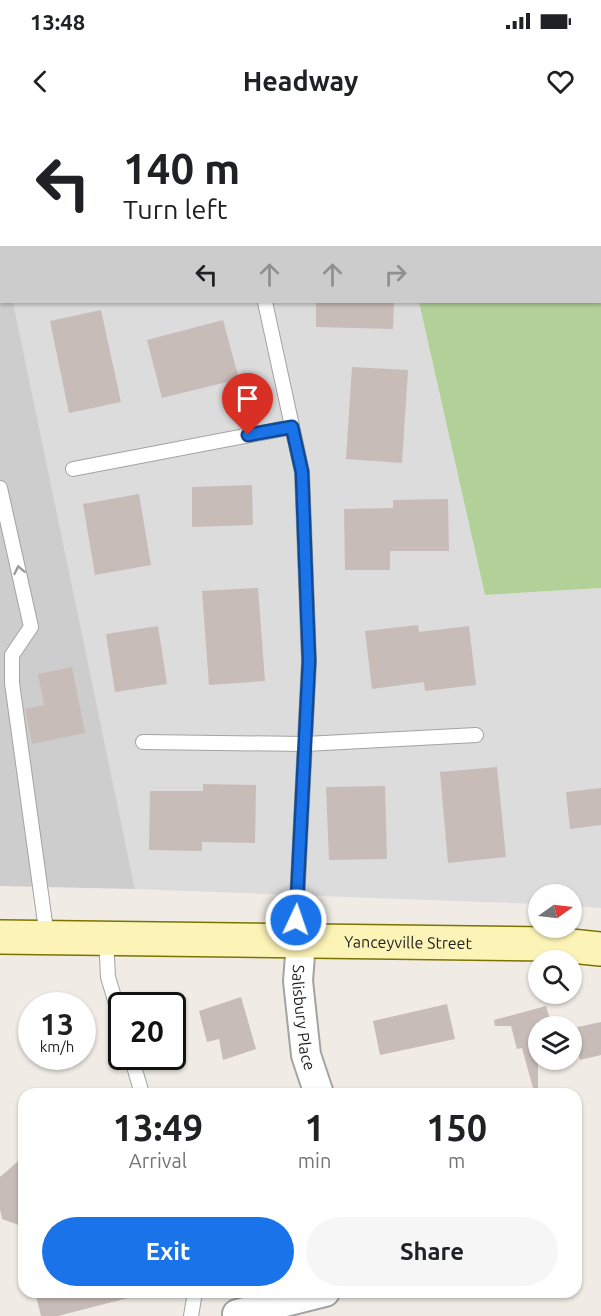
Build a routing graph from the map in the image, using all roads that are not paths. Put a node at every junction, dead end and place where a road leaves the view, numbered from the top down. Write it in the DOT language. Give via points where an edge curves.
graph roads {
  1 [pos="265,303"];
  2 [pos="292,427"];
  3 [pos="73,469"];
  4 [pos="0,488"];
  5 [pos="6,651"];
  6 [pos="476,735"];
  7 [pos="143,742"];
  8 [pos="305,744"];
  9 [pos="0,937"];
  10 [pos="47,937"];
  11 [pos="106,938"];
  12 [pos="298,942"];
  13 [pos="601,949"];
  14 [pos="113,992"];
  15 [pos="135,1070"];
  16 [pos="140,1088"];
  17 [pos="317,1088"];
  18 [pos="194,1298"];
  19 [pos="301,1298"];
  20 [pos="237,1314"];
  21 [pos="191,1316"];
  1 -- 2 [label="lane"];
  2 -- 3 [label="lane"];
  2 -- 8 [label="lane" via="302,472 309,661"];
  5 -- 4 [label="lane, one-way" via="31,627"];
  5 -- 10 [label="lane"];
  6 -- 8 [label="lane"];
  7 -- 8 [label="lane"];
  8 -- 12 [label="lane"];
  9 -- 10 [label="main road, Yanceyville Street"];
  10 -- 11 [label="main road, Yanceyville Street"];
  11 -- 12 [label="main road, Yanceyville Street"];
  11 -- 14 [label="lane"];
  12 -- 13 [label="main road, Yanceyville Street" via="552,944"];
  12 -- 17 [label="street, Salisbury Place" via="306,1055"];
  15 -- 16 [label="lane"];
  18 -- 21 [label="lane"];
  19 -- 20 [label="street"];
}
